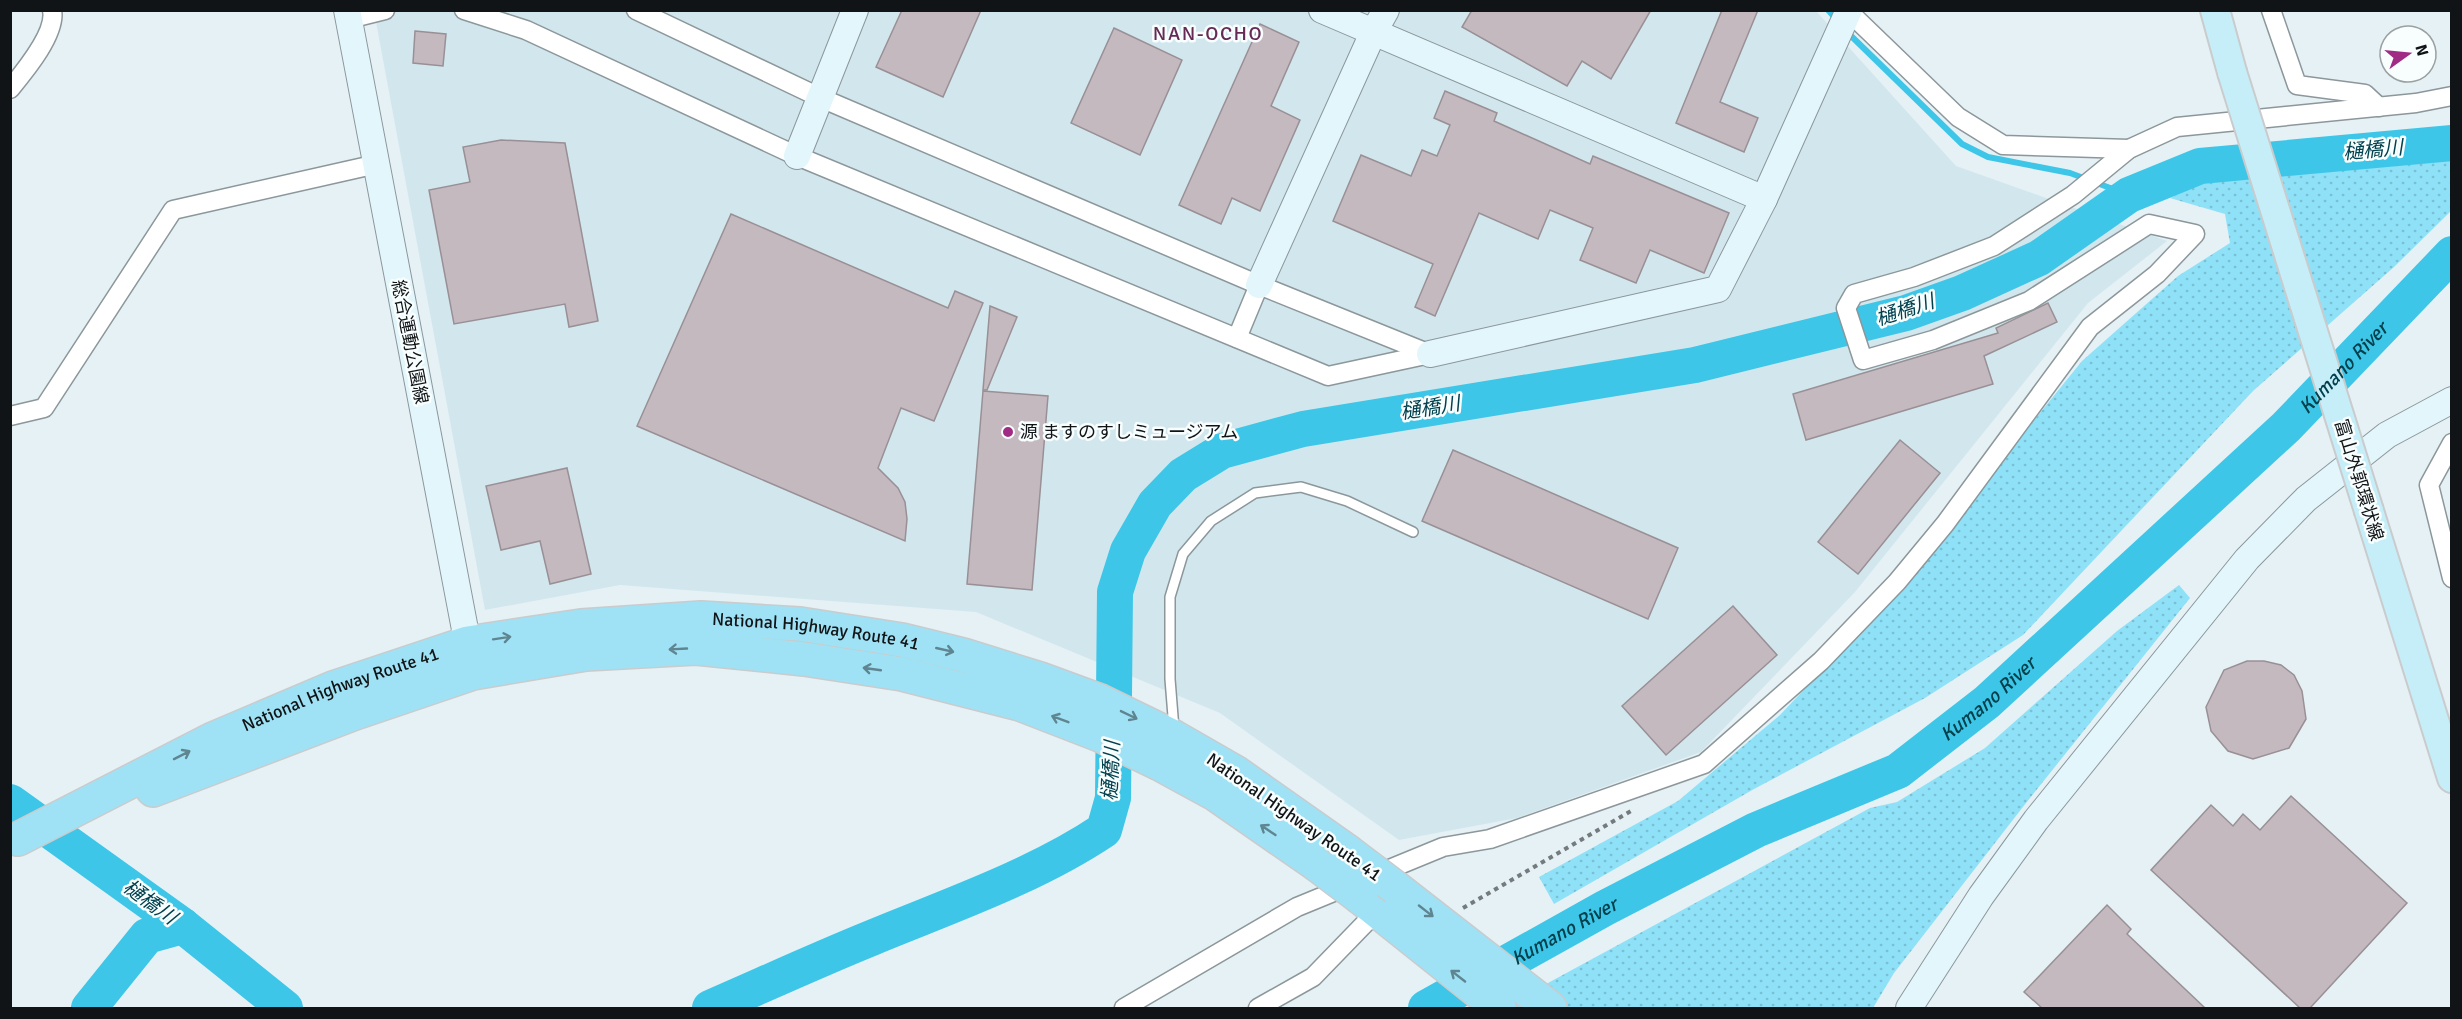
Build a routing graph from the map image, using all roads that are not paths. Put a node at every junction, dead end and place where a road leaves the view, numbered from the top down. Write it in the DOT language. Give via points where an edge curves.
graph roads {
  1 [pos="52,10"];
  2 [pos="385,10"];
  3 [pos="464,10"];
  4 [pos="636,10"];
  5 [pos="855,10"];
  6 [pos="1322,10"];
  7 [pos="1386,10"];
  8 [pos="2215,10"];
  9 [pos="2271,10"];
  10 [pos="1848,11"];
  11 [pos="348,15"];
  12 [pos="1373,33"];
  13 [pos="10,89"];
  14 [pos="2451,96"];
  15 [pos="821,98"];
  16 [pos="2379,107"];
  17 [pos="2129,149"];
  18 [pos="797,156"];
  19 [pos="377,164"];
  20 [pos="1764,199"];
  21 [pos="1259,285"];
  22 [pos="1237,338"];
  23 [pos="1430,354"];
  24 [pos="2451,400"];
  25 [pos="10,416"];
  26 [pos="2451,443"];
  27 [pos="1413,532"];
  28 [pos="2451,578"];
  29 [pos="470,658"];
  30 [pos="1174,737"];
  31 [pos="2451,777"];
  32 [pos="14,841"];
  33 [pos="1378,899"];
  34 [pos="1438,934"];
  35 [pos="1124,1008"];
  36 [pos="1258,1008"];
  37 [pos="1499,1008"];
  38 [pos="1550,1008"];
  39 [pos="1909,1008"];
  1 -- 13 [label="street" via="54,19 34,60"];
  2 -- 11 [label="street"];
  3 -- 18 [label="street" via="526,30"];
  4 -- 15 [label="street"];
  5 -- 15 [label="street"];
  6 -- 12 [label="street"];
  7 -- 12 [label="street"];
  8 -- 31 [label="main road, 富山外郭環状線, bridge"];
  9 -- 16 [label="street" via="2297,85 2365,94"];
  10 -- 17 [label="street" via="1958,117 2003,145"];
  10 -- 20 [label="street"];
  11 -- 19 [label="street, 総合運動公園線"];
  12 -- 20 [label="street"];
  12 -- 21 [label="street"];
  14 -- 16 [label="street"];
  15 -- 18 [label="street"];
  15 -- 21 [label="street"];
  16 -- 17 [label="street" via="2177,128"];
  17 -- 35 [label="street" via="2073,195 1994,246 1914,277 1854,294 1846,308 1863,360 1933,340 2029,302 2149,224 2195,234 2157,274 2090,327 1945,524 1897,582 1821,661 1704,764 1490,839 1443,847 1297,907"];
  18 -- 22 [label="street"];
  19 -- 25 [label="street" via="173,210 44,408"];
  19 -- 29 [label="street, 総合運動公園線"];
  20 -- 23 [label="street" via="1718,288"];
  21 -- 22 [label="street"];
  21 -- 23 [label="street"];
  22 -- 23 [label="street" via="1328,376"];
  24 -- 39 [label="street" via="2387,435 2306,499 2247,559 2036,820"];
  26 -- 28 [label="street" via="2429,485"];
  27 -- 30 [label="lane" via="1347,501 1300,487 1255,493 1211,521 1183,554 1170,597"];
  29 -- 30 [label="highway, National Highway Route 41, one-way" via="581,626 691,619 800,624 902,640 963,655 1100,701"];
  29 -- 32 [label="highway, National Highway Route 41" via="333,688 213,739"];
  33 -- 29 [label="highway, National Highway Route 41, one-way, bridge" via="1316,864 1215,794 1100,735 1020,704 902,674 696,648"];
  30 -- 33 [label="highway, National Highway Route 41, bridge" via="1235,772 1347,850"];
  33 -- 34 [label="highway, National Highway Route 41"];
  33 -- 36 [label="street" via="1313,976"];
  37 -- 34 [label="highway, National Highway Route 41, one-way"];
  34 -- 38 [label="highway, National Highway Route 41"];
}
